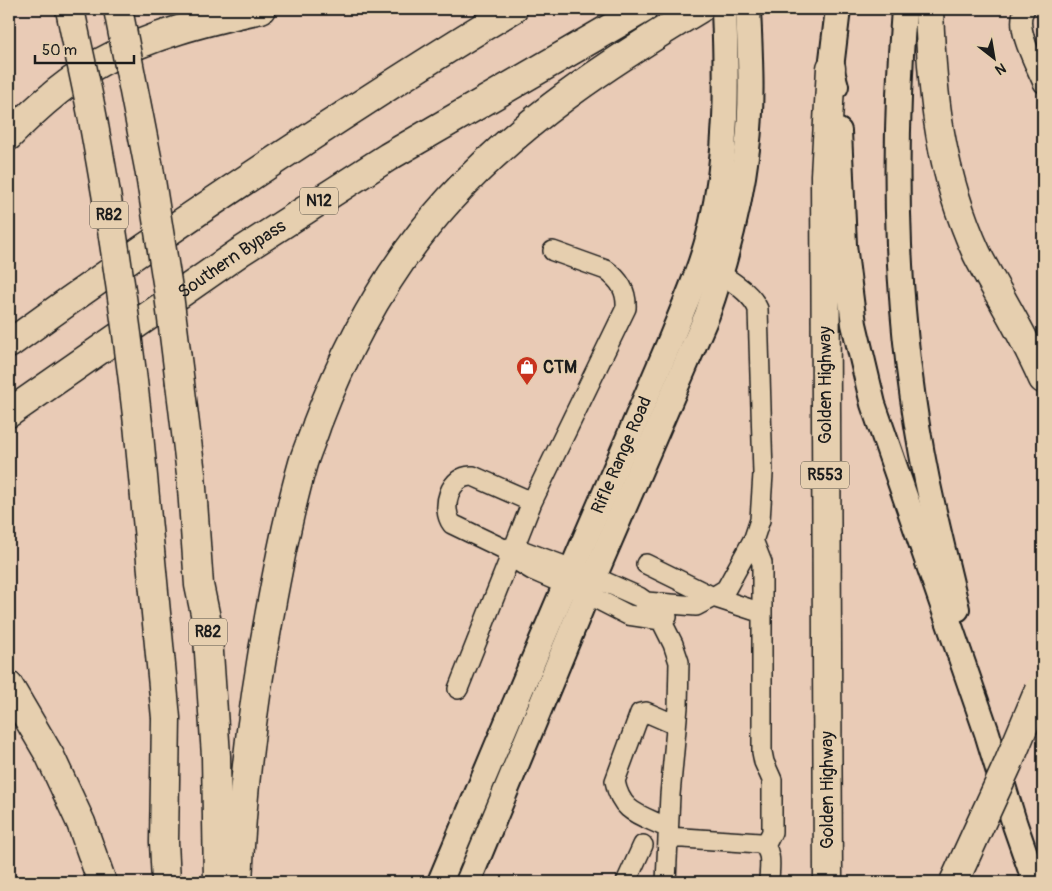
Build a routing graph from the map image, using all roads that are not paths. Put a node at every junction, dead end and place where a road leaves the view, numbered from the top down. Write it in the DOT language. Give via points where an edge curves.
graph roads {
  1 [pos="70,9"];
  2 [pos="118,9"];
  3 [pos="261,9"];
  4 [pos="513,9"];
  5 [pos="643,9"];
  6 [pos="699,9"];
  7 [pos="724,9"];
  8 [pos="748,9"];
  9 [pos="838,9"];
  10 [pos="904,9"];
  11 [pos="929,9"];
  12 [pos="1026,9"];
  13 [pos="831,68"];
  14 [pos="1043,82"];
  15 [pos="9,136"];
  16 [pos="552,251"];
  17 [pos="721,274"];
  18 [pos="9,344"];
  19 [pos="1043,379"];
  20 [pos="9,414"];
  21 [pos="532,502"];
  22 [pos="753,540"];
  23 [pos="509,551"];
  24 [pos="646,564"];
  25 [pos="568,576"];
  26 [pos="591,585"];
  27 [pos="713,597"];
  28 [pos="646,602"];
  29 [pos="684,605"];
  30 [pos="762,613"];
  31 [pos="661,620"];
  32 [pos="1041,685"];
  33 [pos="9,686"];
  34 [pos="458,689"];
  35 [pos="676,725"];
  36 [pos="987,733"];
  37 [pos="668,833"];
  38 [pos="643,845"];
  39 [pos="765,846"];
  40 [pos="102,882"];
  41 [pos="166,882"];
  42 [pos="218,882"];
  43 [pos="238,882"];
  44 [pos="440,882"];
  45 [pos="468,882"];
  46 [pos="626,882"];
  47 [pos="666,882"];
  48 [pos="769,882"];
  49 [pos="828,882"];
  50 [pos="954,882"];
  51 [pos="1036,882"];
  1 -- 41 [label="highway, R82, bridge" via="100,157 138,424 166,718"];
  2 -- 42 [label="highway, R82, bridge" via="149,168 169,295 191,474 200,585 207,623 216,756"];
  3 -- 15 [label="highway" via="155,38 100,63 41,105"];
  4 -- 18 [label="highway" via="198,211"];
  5 -- 20 [label="highway, Southern Bypass / N12" via="339,188 240,252"];
  6 -- 43 [label="highway" via="570,94 520,131 485,163 421,236 386,284 353,339 303,462 280,561 258,672"];
  7 -- 25 [label="main road, Rifle Range Road" via="725,138 711,228 688,296 649,391"];
  8 -- 17 [label="main road, Rifle Range Road" via="748,148 737,218"];
  9 -- 13 [label="main road, Golden Highway / R553"];
  10 -- 36 [label="main road" via="896,179 904,328 927,480"];
  11 -- 19 [label="highway" via="937,122 960,213 978,255"];
  12 -- 14 [label="lane" via="1022,13 1022,30"];
  13 -- 36 [label="main road" via="840,110 844,245 854,324 873,404"];
  13 -- 49 [label="highway, Golden Highway / R553" via="825,175"];
  16 -- 21 [label="lane" via="613,275 625,291 626,308"];
  17 -- 22 [label="lane" via="748,294 758,309 763,474 760,520"];
  17 -- 26 [label="main road, Rifle Range Road" via="707,315"];
  21 -- 23 [label="lane"];
  21 -- 23 [label="lane" via="473,476 455,484 449,494 446,505 452,524"];
  22 -- 27 [label="lane" via="726,589"];
  22 -- 30 [label="lane" via="762,564"];
  23 -- 25 [label="lane"];
  23 -- 34 [label="lane"];
  24 -- 27 [label="lane"];
  25 -- 26 [label="lane"];
  25 -- 44 [label="main road, Rifle Range Road"];
  26 -- 28 [label="lane"];
  26 -- 31 [label="lane" via="628,614"];
  26 -- 45 [label="main road, Rifle Range Road"];
  27 -- 29 [label="lane" via="696,606"];
  27 -- 30 [label="lane"];
  28 -- 29 [label="lane"];
  28 -- 31 [label="lane"];
  29 -- 31 [label="lane"];
  30 -- 39 [label="lane" via="762,752 772,780 772,832"];
  31 -- 35 [label="lane" via="679,662"];
  32 -- 50 [label="highway, bridge"];
  33 -- 40 [label="highway" via="50,756 81,823"];
  35 -- 37 [label="lane"];
  35 -- 37 [label="lane" via="640,712 615,781 617,793 627,808"];
  36 -- 51 [label="main road"];
  37 -- 39 [label="lane" via="755,842"];
  37 -- 47 [label="lane"];
  38 -- 46 [label="lane"];
  39 -- 48 [label="lane" via="769,854"];
}
